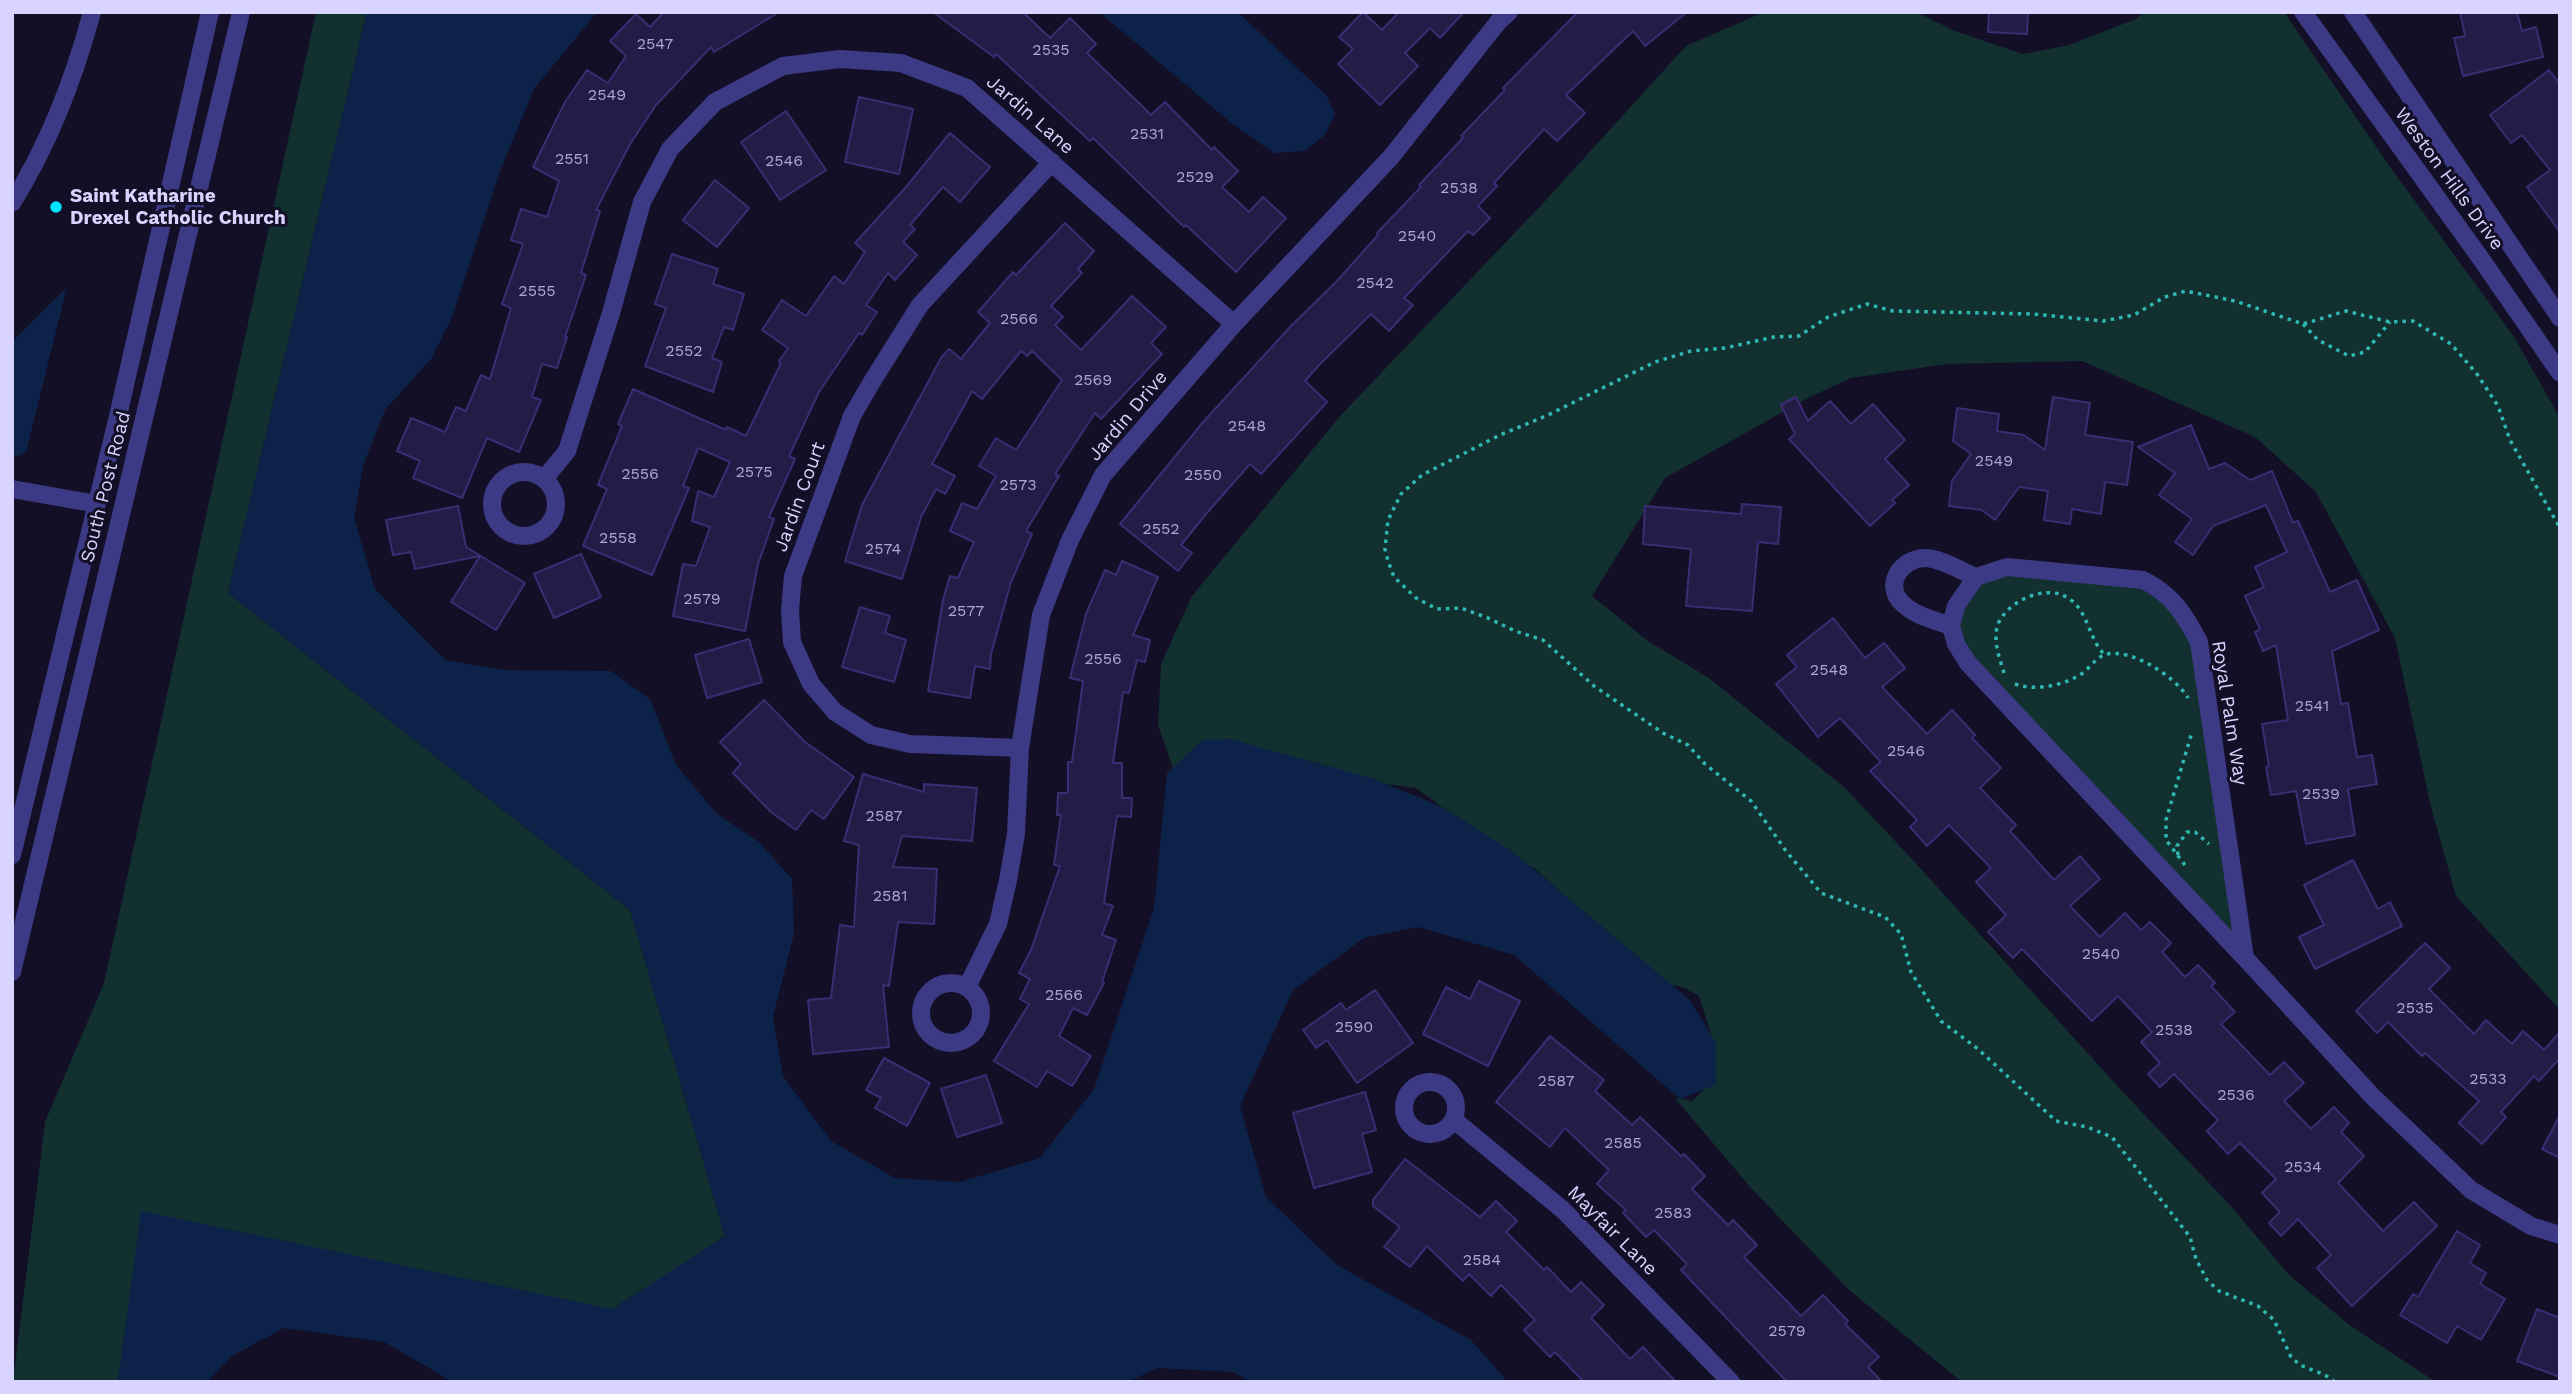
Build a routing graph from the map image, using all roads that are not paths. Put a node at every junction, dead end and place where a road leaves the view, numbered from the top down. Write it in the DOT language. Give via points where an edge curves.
graph roads {
  1 [pos="92,12"];
  2 [pos="210,12"];
  3 [pos="241,12"];
  4 [pos="1509,12"];
  5 [pos="2303,12"];
  6 [pos="2353,12"];
  7 [pos="1052,162"];
  8 [pos="12,203"];
  9 [pos="2560,318"];
  10 [pos="1234,324"];
  11 [pos="2560,373"];
  12 [pos="544,479"];
  13 [pos="12,489"];
  14 [pos="97,504"];
  15 [pos="1976,576"];
  16 [pos="1951,626"];
  17 [pos="1020,748"];
  18 [pos="15,831"];
  19 [pos="44,837"];
  20 [pos="12,855"];
  21 [pos="2245,958"];
  22 [pos="12,972"];
  23 [pos="967,987"];
  24 [pos="1454,1120"];
  25 [pos="2560,1235"];
  26 [pos="1731,1382"];
  1 -- 8 [label="street" via="62,103 36,164"];
  2 -- 14 [label="street, South Post Road"];
  3 -- 19 [label="street, South Post Road"];
  4 -- 10 [label="street, Jardin Drive" via="1391,157"];
  5 -- 11 [label="street, Weston Hills Drive"];
  6 -- 9 [label="street, Weston Hills Drive"];
  7 -- 10 [label="street, Jardin Lane"];
  7 -- 12 [label="street, Jardin Lane" via="967,88 901,63 840,59 783,66 715,102 670,149 642,202 567,451"];
  7 -- 17 [label="street, Jardin Court" via="920,305 852,416 793,576 790,610 792,642 811,684 835,712 871,735 910,744"];
  10 -- 17 [label="street, Jardin Drive" via="1103,475 1041,615"];
  13 -- 14 [label="street"];
  14 -- 18 [label="street, South Post Road"];
  15 -- 16 [label="street" via="1956,606"];
  15 -- 16 [label="street" via="1927,558 1909,560 1896,572 1894,587 1900,601 1917,614"];
  15 -- 21 [label="street, Royal Palm Way" via="2007,567 2143,580 2174,600 2187,618 2199,642"];
  16 -- 21 [label="street" via="1968,663"];
  17 -- 23 [label="street, Jardin Drive" via="1016,834 998,923"];
  18 -- 19 [label="street"];
  18 -- 20 [label="street, South Post Road"];
  19 -- 22 [label="street, South Post Road"];
  21 -- 25 [label="street" via="2373,1097 2471,1190 2531,1226"];
  24 -- 26 [label="street, Mayfair Lane" via="1563,1210"];
}
